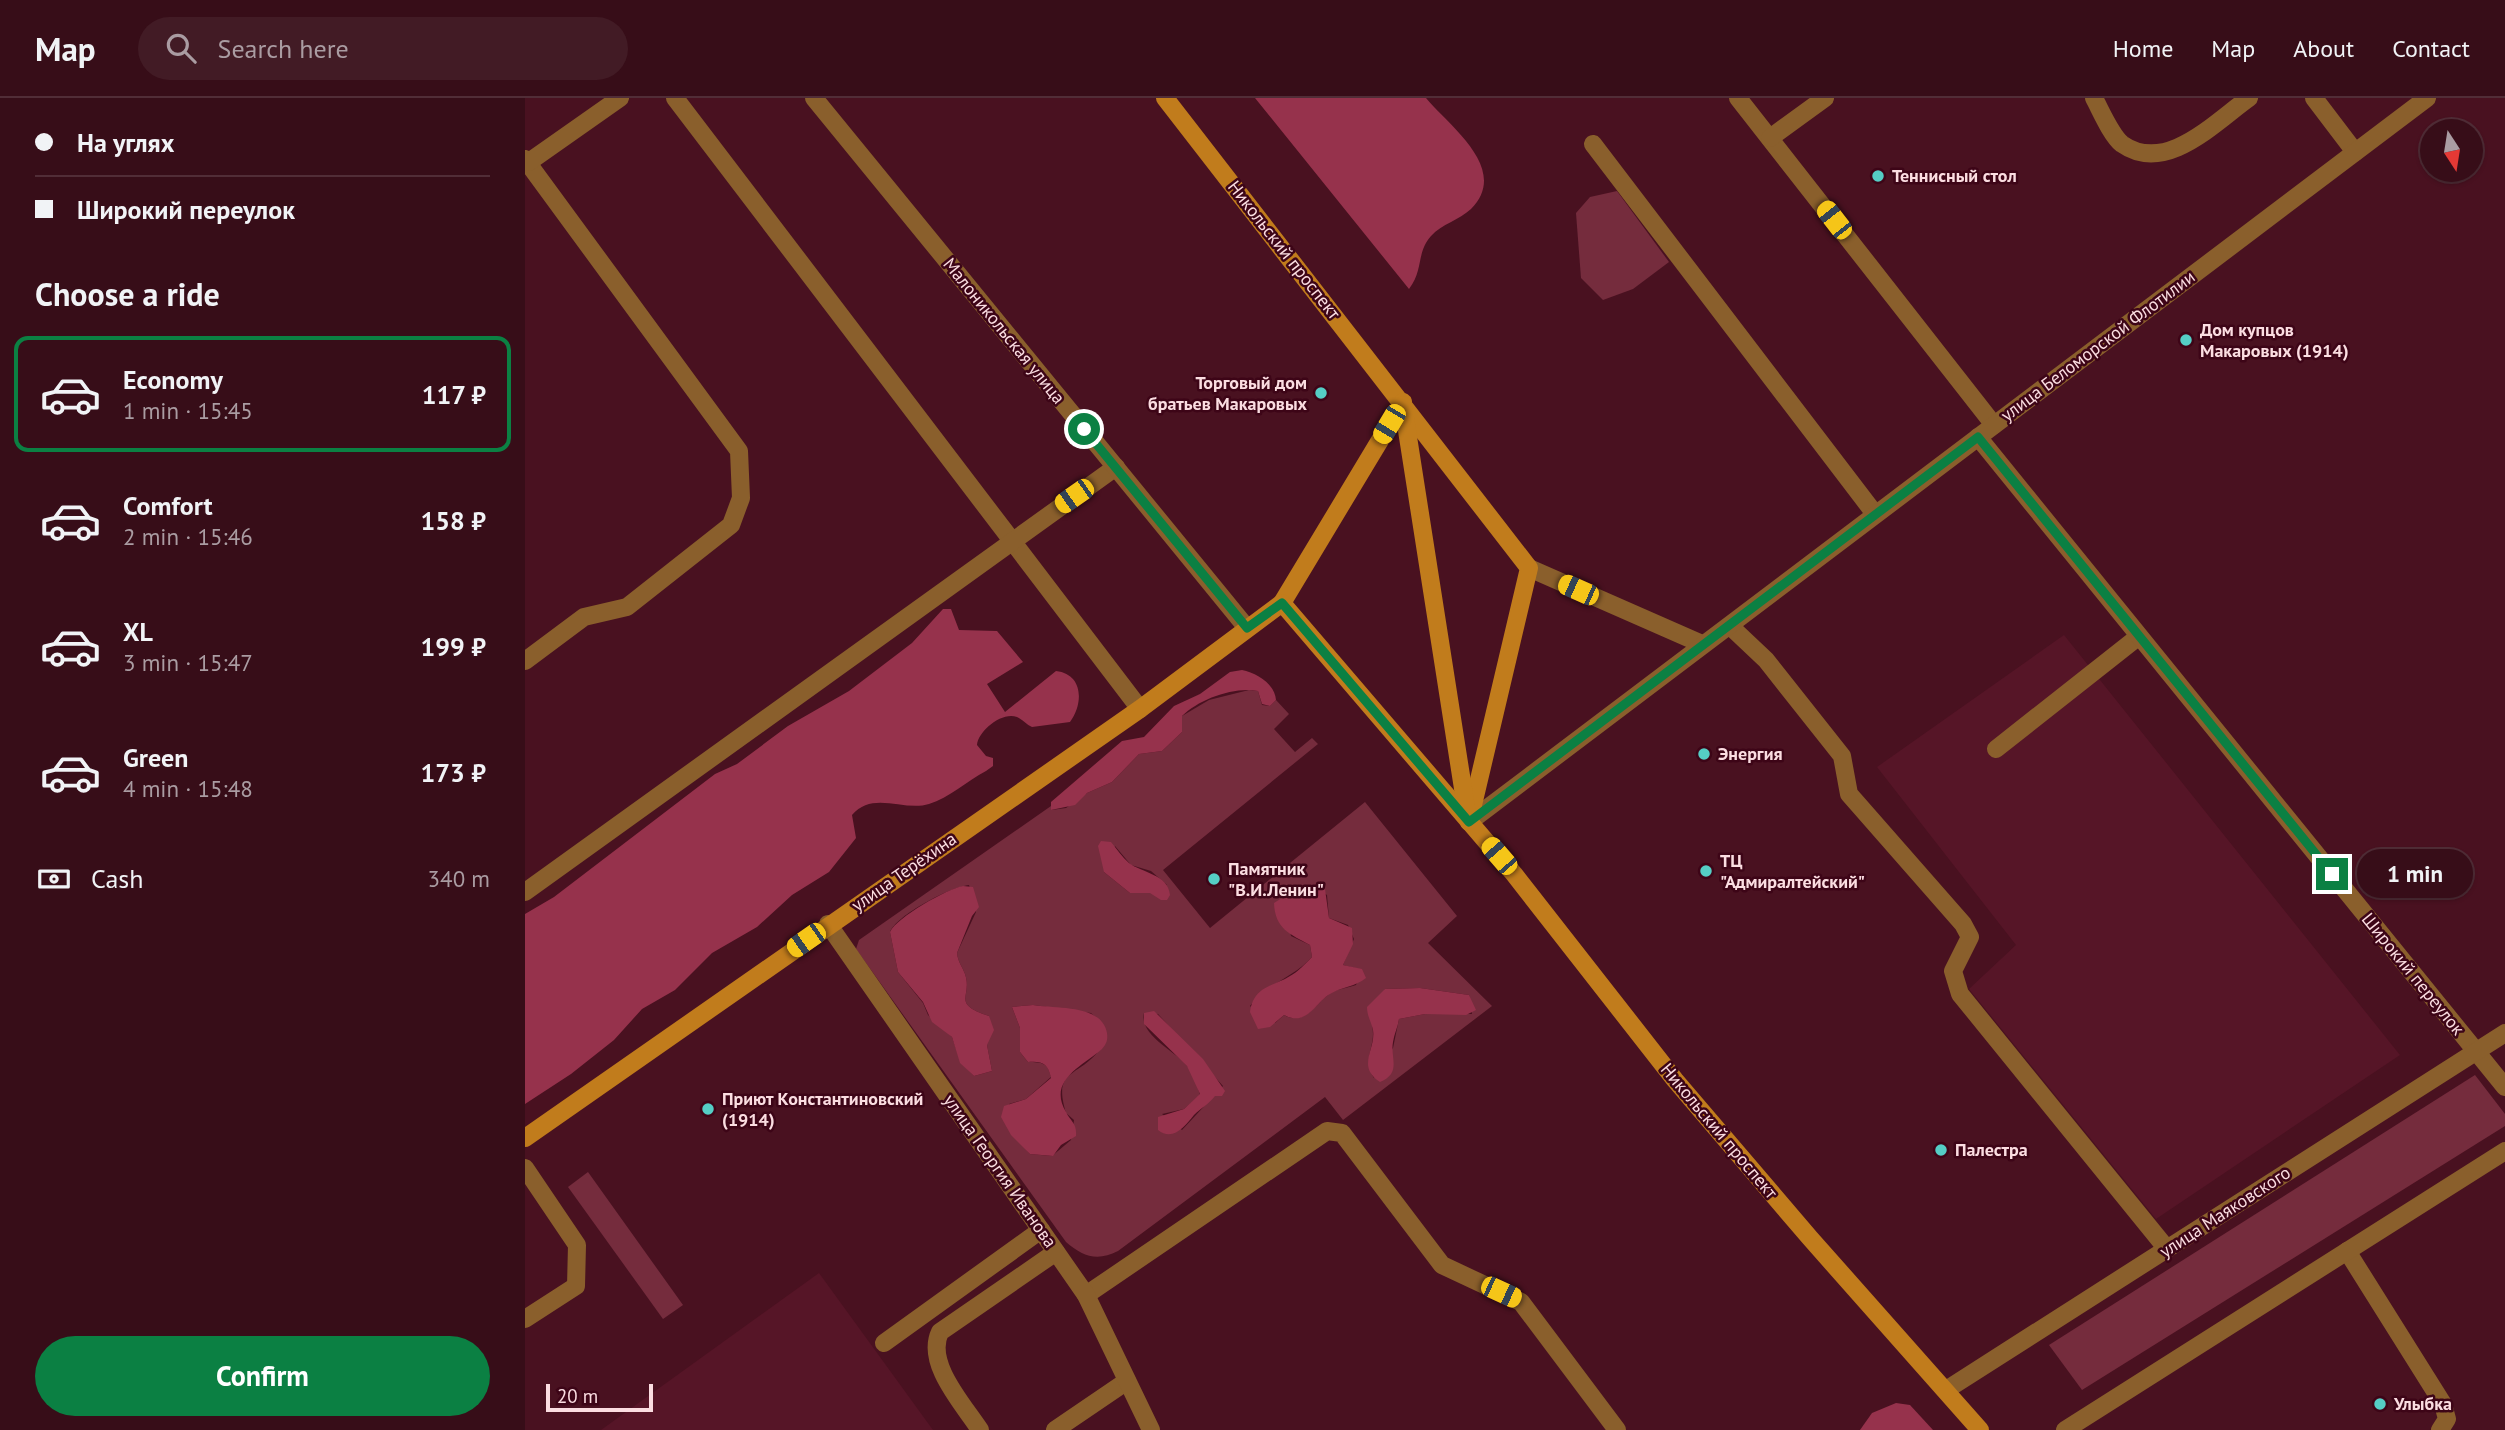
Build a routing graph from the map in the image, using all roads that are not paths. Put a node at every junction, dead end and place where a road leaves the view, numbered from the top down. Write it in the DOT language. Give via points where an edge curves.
graph roads {
  1 [pos="621,98"];
  2 [pos="675,98"];
  3 [pos="814,98"];
  4 [pos="1164,98"];
  5 [pos="1738,98"];
  6 [pos="1825,98"];
  7 [pos="2094,98"];
  8 [pos="2249,98"];
  9 [pos="2315,98"];
  10 [pos="2427,98"];
  11 [pos="1770,138"];
  12 [pos="1593,144"];
  13 [pos="2355,152"];
  14 [pos="527,160"];
  15 [pos="1403,402"];
  16 [pos="1994,425"];
  17 [pos="1978,437"];
  18 [pos="1116,467"];
  19 [pos="1875,514"];
  20 [pos="1011,541"];
  21 [pos="1529,568"];
  22 [pos="1282,603"];
  23 [pos="1730,626"];
  24 [pos="1247,628"];
  25 [pos="2139,637"];
  26 [pos="1702,644"];
  27 [pos="525,662"];
  28 [pos="1140,709"];
  29 [pos="1996,749"];
  30 [pos="1469,822"];
  31 [pos="525,892"];
  32 [pos="828,924"];
  33 [pos="2505,1032"];
  34 [pos="2476,1051"];
  35 [pos="2505,1087"];
  36 [pos="525,1138"];
  37 [pos="2505,1151"];
  38 [pos="525,1168"];
  39 [pos="1041,1230"];
  40 [pos="2167,1249"];
  41 [pos="2347,1251"];
  42 [pos="1056,1252"];
  43 [pos="1086,1295"];
  44 [pos="525,1320"];
  45 [pos="884,1343"];
  46 [pos="1127,1381"];
  47 [pos="1946,1390"];
  48 [pos="1149,1429"];
  49 [pos="980,1430"];
  50 [pos="1055,1430"];
  51 [pos="1617,1430"];
  52 [pos="1980,1430"];
  53 [pos="2065,1430"];
  54 [pos="2440,1430"];
  1 -- 14 [label="street"];
  2 -- 20 [label="street"];
  3 -- 18 [label="street, Малоникольская улица"];
  4 -- 15 [label="street, Никольский проспект"];
  5 -- 11 [label="street"];
  6 -- 11 [label="street"];
  7 -- 8 [label="street" via="2121,143 2150,155 2178,149"];
  9 -- 13 [label="street"];
  10 -- 13 [label="street, улица Беломорской Флотилии"];
  11 -- 16 [label="street"];
  12 -- 19 [label="street"];
  13 -- 16 [label="street, улица Беломорской Флотилии"];
  14 -- 27 [label="street" via="739,451 741,498 731,525 627,607 584,617"];
  15 -- 21 [label="street, Никольский проспект"];
  15 -- 22 [label="street"];
  15 -- 30 [label="street"];
  16 -- 17 [label="street, улица Беломорской Флотилии"];
  17 -- 19 [label="street, улица Беломорской Флотилии"];
  17 -- 25 [label="street, Широкий переулок"];
  18 -- 20 [label="street"];
  18 -- 24 [label="street, Малоникольская улица"];
  19 -- 23 [label="street, улица Беломорской Флотилии"];
  20 -- 28 [label="street"];
  20 -- 31 [label="street"];
  21 -- 26 [label="street"];
  21 -- 30 [label="street"];
  22 -- 24 [label="street, улица Терёхина"];
  22 -- 30 [label="street, Никольский проспект"];
  23 -- 26 [label="street, улица Беломорской Флотилии"];
  23 -- 40 [label="street" via="1766,660 1842,755 1849,794 1963,924 1969,937 1953,971 1960,994"];
  24 -- 28 [label="street, улица Терёхина"];
  25 -- 29 [label="street"];
  25 -- 34 [label="street, Широкий переулок"];
  26 -- 30 [label="street, улица Беломорской Флотилии"];
  28 -- 32 [label="street, улица Терёхина"];
  30 -- 47 [label="street, Никольский проспект" via="1675,1080"];
  32 -- 36 [label="street, улица Терёхина"];
  32 -- 39 [label="street, улица Георгия Иванова"];
  33 -- 34 [label="street, улица Маяковского"];
  34 -- 35 [label="street, Широкий переулок"];
  34 -- 40 [label="street, улица Маяковского"];
  37 -- 41 [label="street"];
  38 -- 44 [label="street" via="577,1245 578,1266 576,1286"];
  39 -- 42 [label="street, улица Георгия Иванова"];
  39 -- 45 [label="street"];
  40 -- 47 [label="street, улица Маяковского"];
  41 -- 53 [label="street"];
  41 -- 54 [label="street" via="2443,1404 2447,1419"];
  42 -- 43 [label="street, улица Георгия Иванова"];
  42 -- 49 [label="street" via="940,1332 934,1345 938,1362"];
  43 -- 46 [label="street, улица Георгия Иванова"];
  43 -- 51 [label="street" via="1327,1131 1342,1133 1442,1265 1521,1301"];
  46 -- 48 [label="street, улица Георгия Иванова"];
  46 -- 50 [label="street"];
  47 -- 52 [label="street, Никольский проспект"];
}
